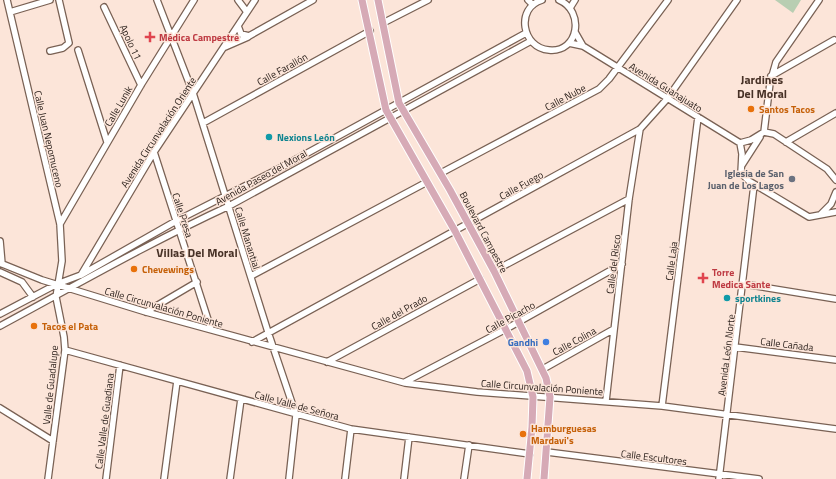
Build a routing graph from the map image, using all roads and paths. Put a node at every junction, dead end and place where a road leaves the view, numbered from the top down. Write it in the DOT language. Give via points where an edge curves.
graph roads {
  1 [pos="7,0"];
  2 [pos="50,0"];
  3 [pos="59,0"];
  4 [pos="157,0"];
  5 [pos="194,0"];
  6 [pos="238,0"];
  7 [pos="255,0"];
  8 [pos="313,0"];
  9 [pos="362,0"];
  10 [pos="378,0"];
  11 [pos="428,0"];
  12 [pos="528,0"];
  13 [pos="540,0"];
  14 [pos="561,0"];
  15 [pos="576,0"];
  16 [pos="668,0"];
  17 [pos="737,0"];
  18 [pos="819,0"];
  19 [pos="533,5"];
  20 [pos="104,7"];
  21 [pos="570,8"];
  22 [pos="10,12"];
  23 [pos="247,12"];
  24 [pos="383,23"];
  25 [pos="239,24"];
  26 [pos="370,31"];
  27 [pos="575,32"];
  28 [pos="526,33"];
  29 [pos="172,36"];
  30 [pos="248,36"];
  31 [pos="834,40"];
  32 [pos="530,41"];
  33 [pos="569,43"];
  34 [pos="583,46"];
  35 [pos="225,47"];
  36 [pos="78,50"];
  37 [pos="50,51"];
  38 [pos="617,67"];
  39 [pos="771,76"];
  40 [pos="141,85"];
  41 [pos="194,93"];
  42 [pos="667,99"];
  43 [pos="399,103"];
  44 [pos="386,110"];
  45 [pos="404,112"];
  46 [pos="836,113"];
  47 [pos="698,117"];
  48 [pos="390,118"];
  49 [pos="203,123"];
  50 [pos="640,129"];
  51 [pos="764,132"];
  52 [pos="107,142"];
  53 [pos="786,142"];
  54 [pos="740,143"];
  55 [pos="154,152"];
  56 [pos="741,166"];
  57 [pos="440,174"];
  58 [pos="836,180"];
  59 [pos="427,182"];
  60 [pos="754,185"];
  61 [pos="836,192"];
  62 [pos="225,196"];
  63 [pos="630,199"];
  64 [pos="229,206"];
  65 [pos="836,212"];
  66 [pos="819,216"];
  67 [pos="176,222"];
  68 [pos="60,224"];
  69 [pos="468,224"];
  70 [pos="178,229"];
  71 [pos="455,231"];
  72 [pos="0,241"];
  73 [pos="1,264"];
  74 [pos="622,264"];
  75 [pos="494,271"];
  76 [pos="0,272"];
  77 [pos="81,275"];
  78 [pos="251,276"];
  79 [pos="480,278"];
  80 [pos="197,282"];
  81 [pos="57,284"];
  82 [pos="744,284"];
  83 [pos="71,289"];
  84 [pos="33,297"];
  85 [pos="56,297"];
  86 [pos="836,299"];
  87 [pos="146,312"];
  88 [pos="0,314"];
  89 [pos="520,321"];
  90 [pos="0,326"];
  91 [pos="211,329"];
  92 [pos="614,329"];
  93 [pos="506,330"];
  94 [pos="268,332"];
  95 [pos="252,342"];
  96 [pos="735,347"];
  97 [pos="273,348"];
  98 [pos="65,350"];
  99 [pos="836,360"];
  100 [pos="327,362"];
  101 [pos="120,365"];
  102 [pos="543,369"];
  103 [pos="177,381"];
  104 [pos="405,382"];
  105 [pos="533,397"];
  106 [pos="550,397"];
  107 [pos="241,399"];
  108 [pos="606,401"];
  109 [pos="662,406"];
  110 [pos="0,408"];
  111 [pos="296,415"];
  112 [pos="727,416"];
  113 [pos="351,429"];
  114 [pos="836,429"];
  115 [pos="409,437"];
  116 [pos="53,441"];
  117 [pos="469,445"];
  118 [pos="547,452"];
  119 [pos="530,454"];
  120 [pos="720,477"];
  121 [pos="48,479"];
  122 [pos="106,479"];
  123 [pos="164,479"];
  124 [pos="230,479"];
  125 [pos="289,479"];
  126 [pos="345,479"];
  127 [pos="404,479"];
  128 [pos="464,479"];
  129 [pos="527,479"];
  130 [pos="544,479"];
  131 [pos="759,479"];
  1 -- 22 [label="street, Calle Juan Nepomuceno"];
  2 -- 22 [label="street"];
  3 -- 37 [label="street" via="69,43 63,48"];
  4 -- 29 [label="street, Calle Manantial"];
  5 -- 29 [label="street, Calle Lunik"];
  6 -- 23 [label="street"];
  7 -- 23 [label="street, Avenida Circunvalación Oriente"];
  8 -- 30 [label="street"];
  9 -- 26 [label="main road"];
  10 -- 24 [label="main road, Boulevard Campestre"];
  11 -- 24 [label="street"];
  12 -- 19 [label="street"];
  13 -- 19 [label="street"];
  14 -- 21 [label="street"];
  15 -- 21 [label="street"];
  16 -- 38 [label="street, Calle Nube"];
  17 -- 42 [label="street, Calle Fuego"];
  18 -- 39 [label="street" via="781,54"];
  19 -- 28 [label="street" via="525,18"];
  20 -- 40 [label="street, Apolo 11"];
  21 -- 27 [label="street" via="576,19"];
  22 -- 68 [label="street, Calle Juan Nepomuceno"];
  23 -- 25 [label="street, Avenida Circunvalación Oriente"];
  24 -- 43 [label="main road, Boulevard Campestre"];
  25 -- 30 [label="street" via="239,31"];
  25 -- 35 [label="street, Avenida Circunvalación Oriente"];
  26 -- 44 [label="main road"];
  26 -- 49 [label="street, Calle Farallón"];
  27 -- 33 [label="street"];
  27 -- 34 [label="street, Avenida Guanajuato"];
  28 -- 32 [label="street"];
  28 -- 43 [label="street, Avenida Paseo del Moral"];
  29 -- 40 [label="street, Calle Lunik"];
  29 -- 41 [label="street, Calle Manantial"];
  30 -- 35 [label="street"];
  31 -- 39 [label="street"];
  32 -- 33 [label="street" via="536,46 550,50 558,50"];
  32 -- 45 [label="street, Avenida Paseo del Moral"];
  33 -- 34 [label="street, Avenida Guanajuato"];
  34 -- 38 [label="street, Avenida Guanajuato"];
  35 -- 41 [label="street, Avenida Circunvalación Oriente"];
  36 -- 52 [label="street"];
  38 -- 42 [label="street, Avenida Guanajuato"];
  38 -- 57 [label="street, Calle Nube" via="604,85 594,92"];
  39 -- 51 [label="street"];
  40 -- 52 [label="street, Calle Lunik"];
  41 -- 49 [label="street, Calle Manantial"];
  41 -- 55 [label="street, Avenida Circunvalación Oriente"];
  42 -- 47 [label="street, Avenida Guanajuato"];
  42 -- 50 [label="street, Calle Fuego"];
  43 -- 44 [label="street, Avenida Paseo del Moral"];
  43 -- 45 [label="main road, Boulevard Campestre"];
  44 -- 48 [label="main road"];
  44 -- 62 [label="street, Avenida Paseo del Moral"];
  45 -- 48 [label="street, Avenida Paseo del Moral"];
  45 -- 57 [label="main road, Boulevard Campestre"];
  46 -- 53 [label="street"];
  47 -- 54 [label="street, Avenida Guanajuato"];
  47 -- 109 [label="street, Calle Laja"];
  48 -- 59 [label="main road"];
  48 -- 64 [label="street, Avenida Paseo del Moral"];
  49 -- 62 [label="street, Calle Manantial"];
  50 -- 63 [label="street, Calle del Risco"];
  50 -- 69 [label="street, Calle Fuego"];
  51 -- 53 [label="street" via="774,134"];
  51 -- 54 [label="street"];
  51 -- 56 [label="street"];
  52 -- 68 [label="street, Calle Lunik"];
  53 -- 58 [label="street" via="827,169"];
  54 -- 56 [label="street"];
  55 -- 67 [label="street, Calle Presa"];
  55 -- 77 [label="street, Avenida Circunvalación Oriente"];
  56 -- 60 [label="street" via="741,172"];
  57 -- 69 [label="main road, Boulevard Campestre"];
  59 -- 71 [label="main road"];
  59 -- 78 [label="street"];
  60 -- 66 [label="street" via="809,217"];
  60 -- 82 [label="street, Avenida León Norte"];
  61 -- 66 [label="street" via="831,204"];
  62 -- 64 [label="street, Calle Manantial"];
  62 -- 67 [label="street, Avenida Paseo del Moral"];
  63 -- 74 [label="street, Calle del Risco"];
  63 -- 75 [label="street"];
  64 -- 70 [label="street, Avenida Paseo del Moral"];
  64 -- 78 [label="street, Calle Manantial"];
  65 -- 66 [label="street"];
  67 -- 70 [label="street, Calle Presa"];
  67 -- 77 [label="street, Avenida Paseo del Moral"];
  68 -- 81 [label="street, Calle Juan Nepomuceno" via="62,261"];
  69 -- 71 [label="street, Calle Fuego"];
  69 -- 75 [label="main road, Boulevard Campestre"];
  70 -- 80 [label="street, Calle Presa"];
  70 -- 83 [label="street, Avenida Paseo del Moral"];
  71 -- 79 [label="main road"];
  71 -- 94 [label="street, Calle Fuego"];
  72 -- 73 [label="street"];
  73 -- 81 [label="street, Calle Circunvalación Poniente"];
  74 -- 89 [label="street, Calle Picacho"];
  74 -- 92 [label="street, Calle del Risco"];
  75 -- 89 [label="main road, Boulevard Campestre"];
  76 -- 84 [label="street" via="22,282"];
  77 -- 81 [label="street, Avenida Paseo del Moral"];
  78 -- 94 [label="street, Calle Manantial"];
  79 -- 93 [label="main road"];
  79 -- 100 [label="street, Calle del Prado"];
  80 -- 87 [label="street"];
  80 -- 91 [label="street, Calle Presa"];
  81 -- 83 [label="street, Calle Circunvalación Poniente"];
  81 -- 84 [label="street, Avenida Paseo del Moral"];
  81 -- 85 [label="street, Valle de Guadalupe"];
  82 -- 86 [label="street"];
  82 -- 96 [label="street, Avenida León Norte"];
  83 -- 85 [label="street, Avenida Paseo del Moral"];
  83 -- 87 [label="street, Calle Circunvalación Poniente"];
  84 -- 88 [label="street, Avenida Paseo del Moral"];
  85 -- 90 [label="street, Avenida Paseo del Moral"];
  85 -- 98 [label="street, Valle de Guadalupe"];
  87 -- 91 [label="street, Calle Circunvalación Poniente"];
  89 -- 93 [label="street, Calle Picacho"];
  89 -- 102 [label="main road, Boulevard Campestre"];
  91 -- 95 [label="street, Calle Circunvalación Poniente"];
  92 -- 102 [label="street, Calle Colina"];
  92 -- 108 [label="street, Calle del Risco"];
  93 -- 104 [label="street, Calle Picacho"];
  93 -- 105 [label="main road" via="527,371"];
  94 -- 95 [label="street"];
  94 -- 97 [label="street, Calle Manantial"];
  95 -- 97 [label="street, Calle Circunvalación Poniente"];
  96 -- 99 [label="street, Calle Cañada"];
  96 -- 112 [label="street, Avenida León Norte"];
  97 -- 100 [label="street, Calle Circunvalación Poniente"];
  97 -- 111 [label="street, Calle Manantial"];
  98 -- 101 [label="street, Calle Valle de Señora"];
  98 -- 116 [label="street, Valle de Guadalupe"];
  100 -- 104 [label="street, Calle Circunvalación Poniente"];
  101 -- 103 [label="street, Calle Valle de Señora"];
  101 -- 122 [label="street, Calle Valle de Guadiana"];
  102 -- 106 [label="main road, Boulevard Campestre"];
  103 -- 107 [label="street, Calle Valle de Señora"];
  103 -- 123 [label="street"];
  104 -- 105 [label="street, Calle Circunvalación Poniente"];
  105 -- 106 [label="street, Calle Circunvalación Poniente"];
  105 -- 119 [label="main road"];
  106 -- 108 [label="street, Calle Circunvalación Poniente"];
  106 -- 118 [label="main road, Boulevard Campestre"];
  107 -- 111 [label="street, Calle Valle de Señora"];
  107 -- 124 [label="street"];
  108 -- 109 [label="street, Calle Circunvalación Poniente"];
  109 -- 112 [label="street, Calle Circunvalación Poniente"];
  110 -- 116 [label="street, Valle de Guadalupe"];
  111 -- 113 [label="street, Calle Valle de Señora"];
  111 -- 125 [label="street"];
  112 -- 114 [label="street, Calle Circunvalación Poniente"];
  112 -- 120 [label="street, Avenida León Norte"];
  113 -- 115 [label="street, Calle Valle de Señora"];
  113 -- 126 [label="street"];
  115 -- 117 [label="street, Calle Valle de Señora"];
  115 -- 127 [label="street"];
  116 -- 121 [label="street, Valle de Guadalupe"];
  117 -- 119 [label="street, Calle Valle de Señora"];
  117 -- 128 [label="street"];
  118 -- 120 [label="street, Calle Escultores"];
  118 -- 130 [label="main road, Boulevard Campestre"];
  119 -- 129 [label="main road"];
  120 -- 131 [label="street, Calle Escultores"];
}
